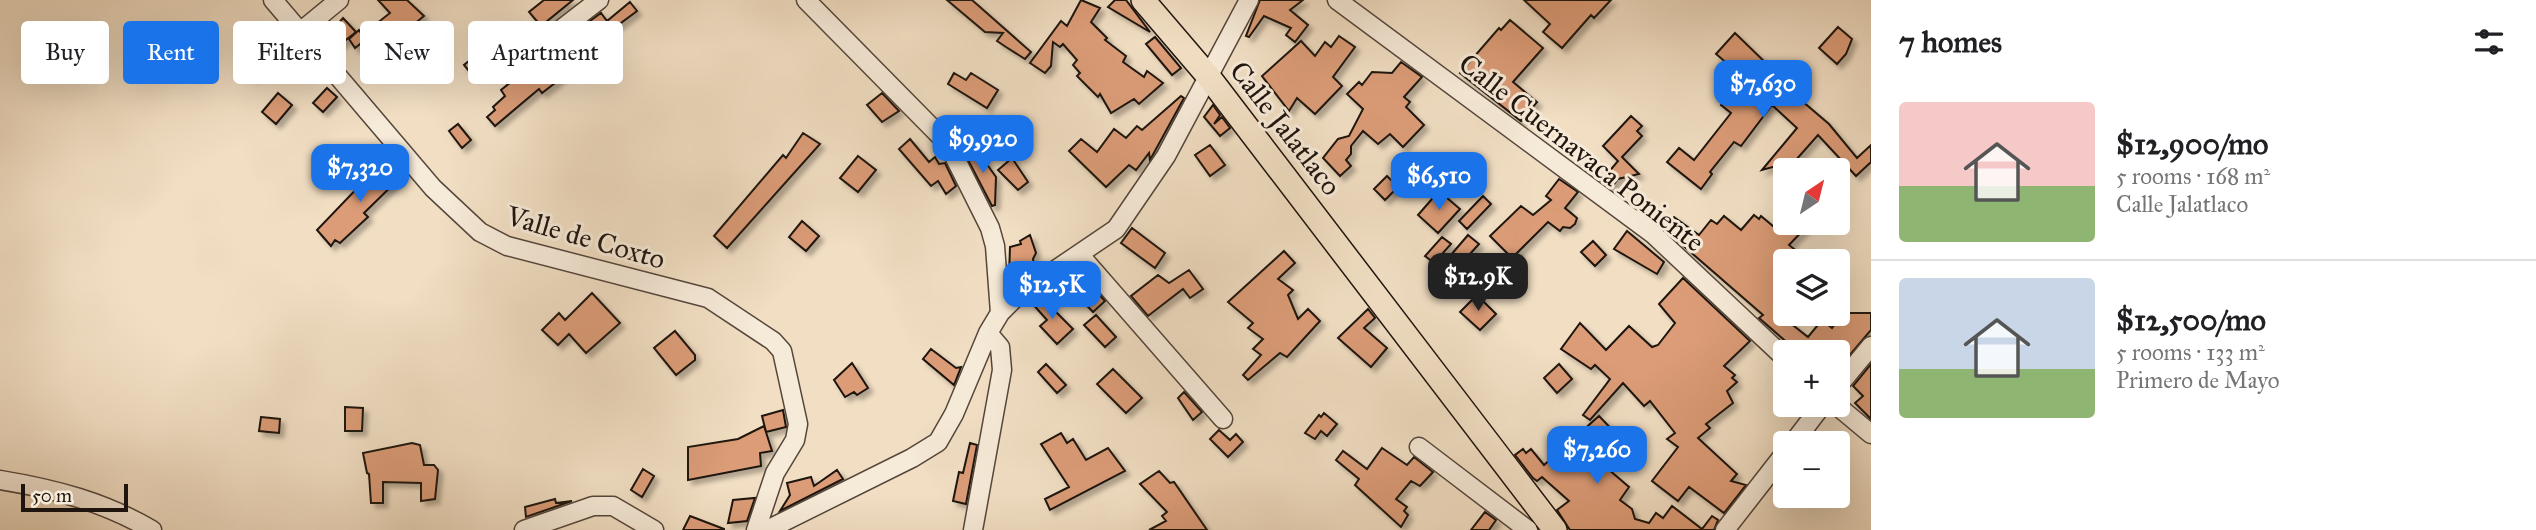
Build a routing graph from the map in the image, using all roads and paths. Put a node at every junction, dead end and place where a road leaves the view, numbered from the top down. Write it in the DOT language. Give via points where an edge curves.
graph roads {
  1 [pos="273,0"];
  2 [pos="339,0"];
  3 [pos="599,0"];
  4 [pos="806,0"];
  5 [pos="1143,0"];
  6 [pos="1249,0"];
  7 [pos="1337,0"];
  8 [pos="291,21"];
  9 [pos="313,21"];
  10 [pos="572,21"];
  11 [pos="1208,76"];
  12 [pos="344,84"];
  13 [pos="1079,254"];
  14 [pos="1000,313"];
  15 [pos="988,333"];
  16 [pos="1871,345"];
  17 [pos="1773,347"];
  18 [pos="1850,371"];
  19 [pos="1850,416"];
  20 [pos="1223,419"];
  21 [pos="1871,434"];
  22 [pos="1419,447"];
  23 [pos="1773,468"];
  24 [pos="0,480"];
  25 [pos="152,530"];
  26 [pos="524,530"];
  27 [pos="654,530"];
  28 [pos="756,530"];
  29 [pos="767,530"];
  30 [pos="973,530"];
  31 [pos="1528,530"];
  32 [pos="1555,530"];
  33 [pos="1725,530"];
  1 -- 8 [label="street, Valle de Coxto"];
  2 -- 9 [label="street"];
  3 -- 10 [label="street"];
  4 -- 14 [label="street" via="948,144 990,228"];
  5 -- 11 [label="main road, Calle Jalatlaco"];
  6 -- 11 [label="street"];
  7 -- 17 [label="street, Calle Cuernavaca Poniente" via="1653,234"];
  11 -- 13 [label="street" via="1166,156 1116,229"];
  11 -- 32 [label="main road, Calle Jalatlaco"];
  12 -- 28 [label="street, Valle de Coxto" via="433,188 480,232 508,246 708,298 773,341 782,351 798,424"];
  13 -- 14 [label="street"];
  13 -- 20 [label="street"];
  14 -- 15 [label="street"];
  15 -- 29 [label="street" via="938,442"];
  15 -- 30 [label="street" via="1000,347 1002,370"];
  16 -- 18 [label="street"];
  19 -- 21 [label="street"];
  22 -- 31 [label="street"];
  23 -- 33 [label="street"];
  24 -- 25 [label="street" via="72,494 122,512"];
  26 -- 27 [label="street" via="593,506 613,506"];
}
